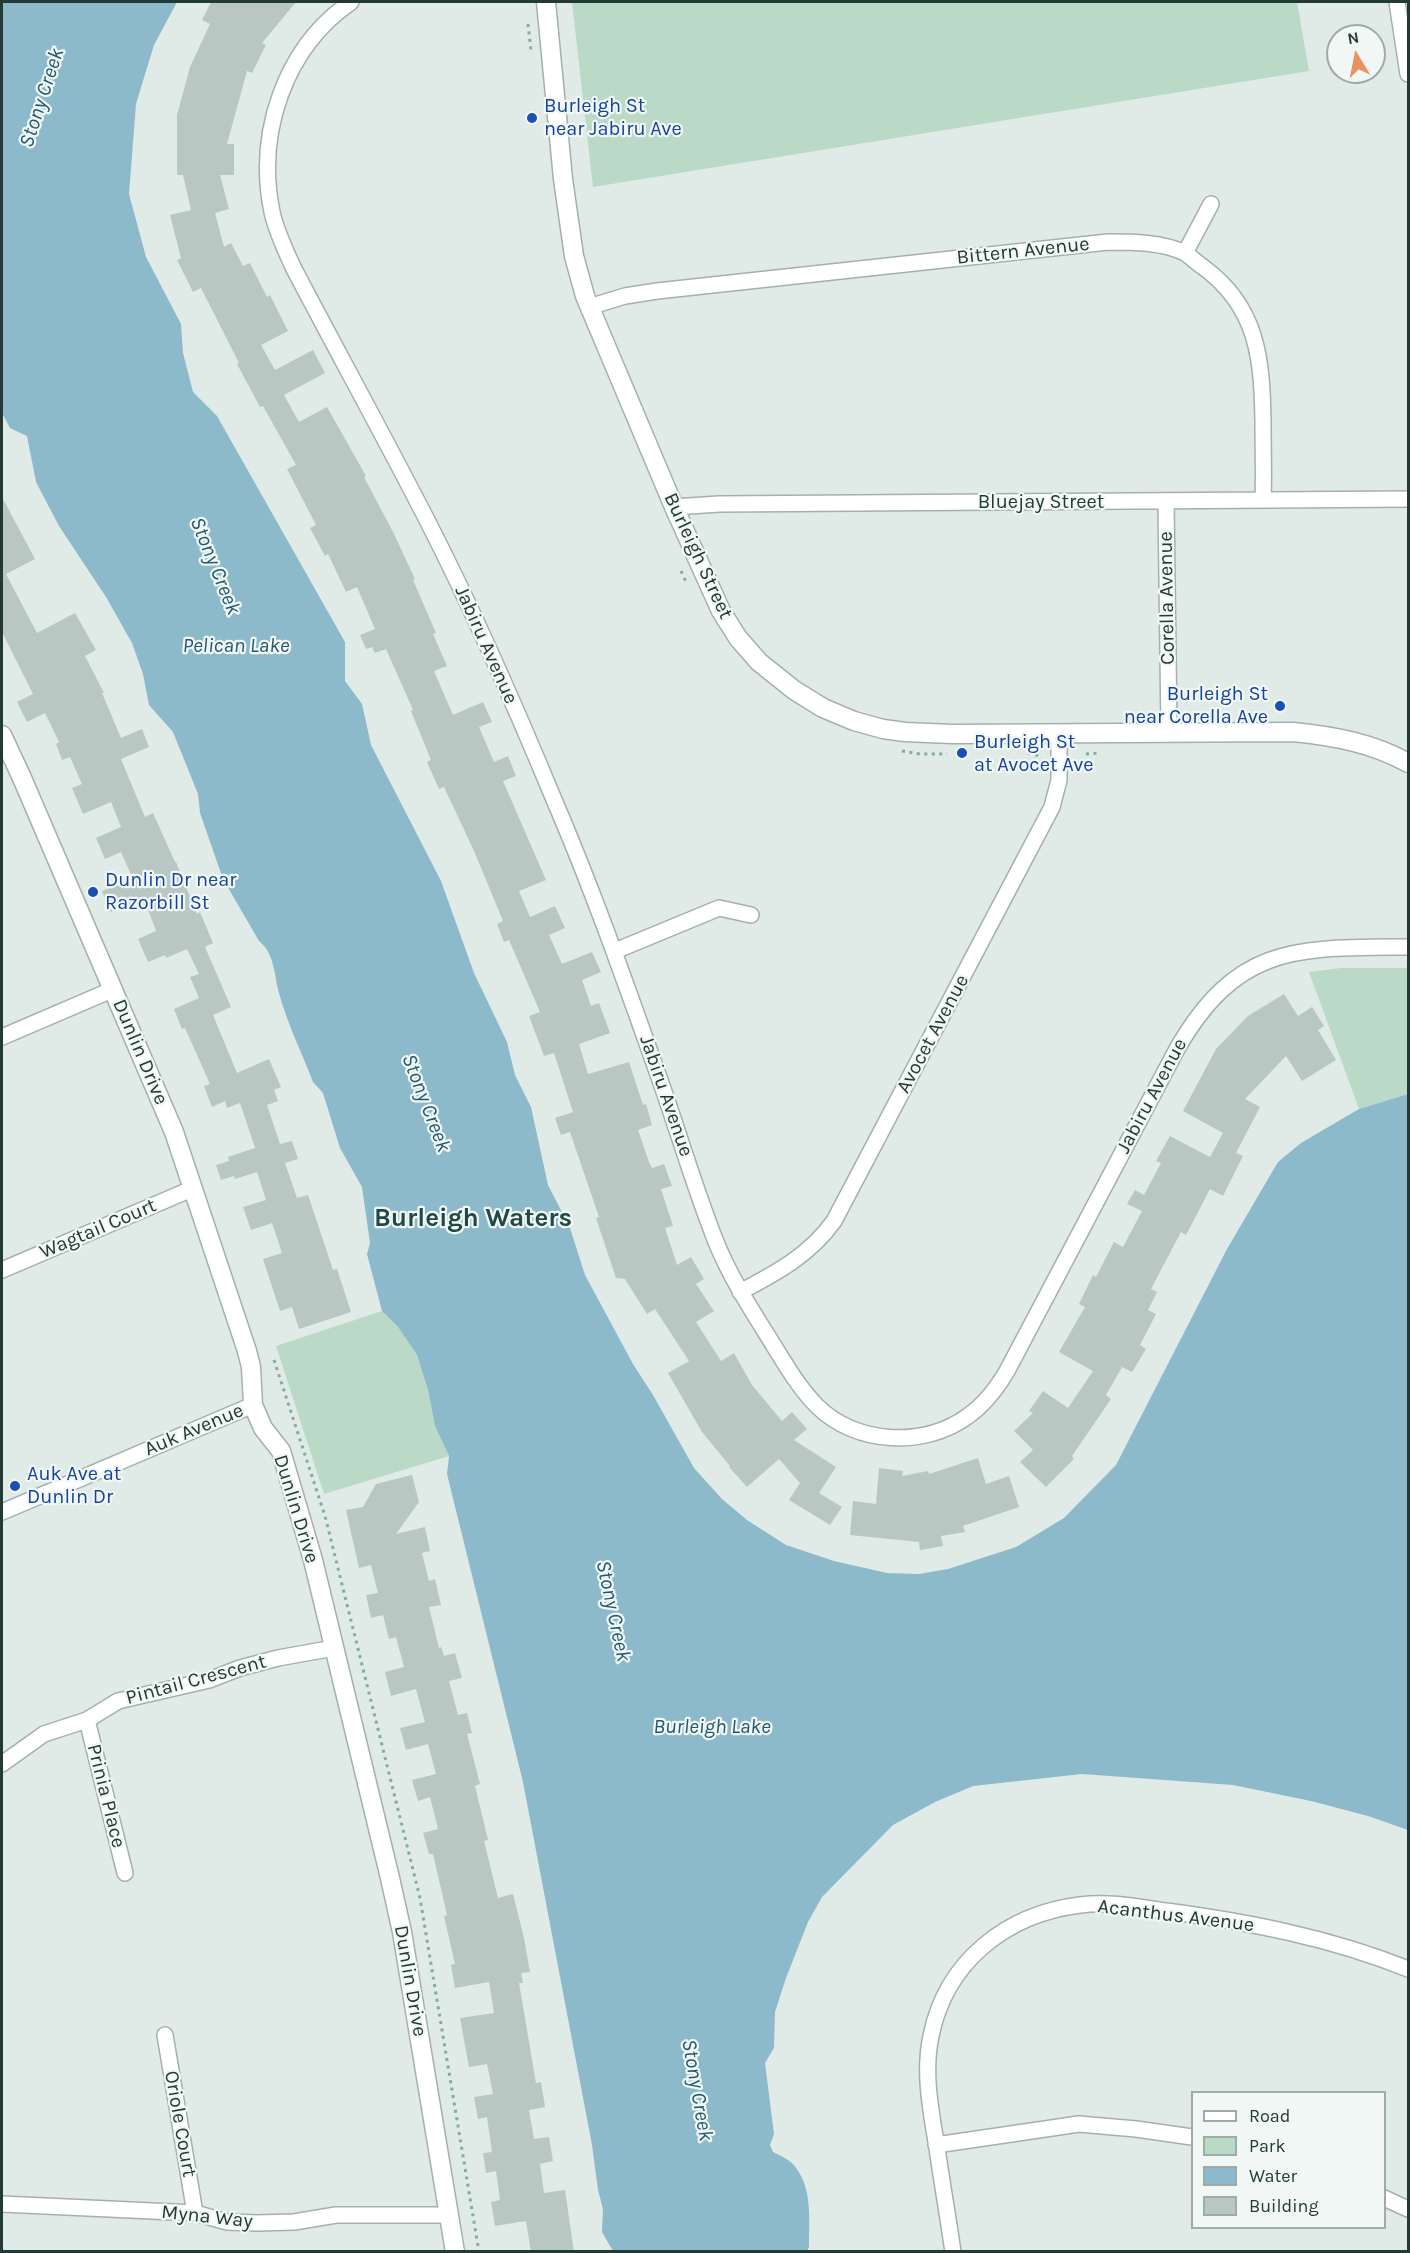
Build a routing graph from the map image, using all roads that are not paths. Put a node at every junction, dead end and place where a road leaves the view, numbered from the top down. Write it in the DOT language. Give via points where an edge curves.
graph roads {
  1 [pos="351,2"];
  2 [pos="546,2"];
  3 [pos="1397,2"];
  4 [pos="1408,74"];
  5 [pos="1211,204"];
  6 [pos="1185,253"];
  7 [pos="589,307"];
  8 [pos="1408,499"];
  9 [pos="1263,500"];
  10 [pos="1166,501"];
  11 [pos="675,507"];
  12 [pos="1168,732"];
  13 [pos="1059,734"];
  14 [pos="2,735"];
  15 [pos="1408,763"];
  16 [pos="751,915"];
  17 [pos="1408,947"];
  18 [pos="615,951"];
  19 [pos="114,989"];
  20 [pos="2,1037"];
  21 [pos="194,1188"];
  22 [pos="2,1270"];
  23 [pos="740,1292"];
  24 [pos="253,1405"];
  25 [pos="2,1512"];
  26 [pos="334,1648"];
  27 [pos="87,1720"];
  28 [pos="2,1764"];
  29 [pos="125,1873"];
  30 [pos="1408,1969"];
  31 [pos="165,2035"];
  32 [pos="1191,2137"];
  33 [pos="936,2145"];
  34 [pos="1386,2199"];
  35 [pos="2,2204"];
  36 [pos="1408,2209"];
  37 [pos="195,2213"];
  38 [pos="449,2215"];
  39 [pos="455,2252"];
  40 [pos="953,2252"];
  1 -- 18 [label="street, Jabiru Avenue" via="319,29 299,56 273,116 267,181 279,237 458,582 556,803"];
  2 -- 7 [label="street, Burleigh Street" via="566,201 574,256"];
  3 -- 4 [label="street"];
  5 -- 6 [label="street"];
  6 -- 7 [label="street, Bittern Avenue" via="1134,242 1108,242 657,291"];
  6 -- 9 [label="street, Bittern Avenue" via="1229,290 1249,321 1257,343 1263,382"];
  7 -- 11 [label="street, Burleigh Street"];
  8 -- 9 [label="street, Bluejay Street"];
  9 -- 10 [label="street, Bluejay Street"];
  10 -- 11 [label="street, Bluejay Street"];
  10 -- 12 [label="street, Corella Avenue"];
  11 -- 13 [label="street, Burleigh Street" via="721,611 738,638 759,662 823,708 854,721 905,732"];
  12 -- 13 [label="street, Burleigh Street"];
  12 -- 15 [label="street, Burleigh Street" via="1320,735 1363,744"];
  13 -- 23 [label="street, Avocet Avenue" via="1059,780 1052,807 834,1221 815,1245"];
  14 -- 19 [label="street, Dunlin Drive"];
  16 -- 18 [label="street" via="719,908"];
  17 -- 23 [label="street, Jabiru Avenue" via="1317,948 1287,954 1257,965 1213,997 1177,1049 997,1388 974,1411 950,1427 918,1436 877,1437 825,1414 796,1381"];
  18 -- 23 [label="street, Jabiru Avenue" via="717,1244"];
  19 -- 20 [label="street"];
  19 -- 21 [label="street, Dunlin Drive"];
  21 -- 22 [label="street, Wagtail Court"];
  21 -- 24 [label="street, Dunlin Drive" via="247,1351"];
  24 -- 25 [label="street, Auk Avenue"];
  24 -- 26 [label="street, Dunlin Drive" via="263,1428 281,1451"];
  26 -- 27 [label="street, Pintail Crescent" via="278,1658 209,1680 118,1701"];
  26 -- 38 [label="street, Dunlin Drive" via="402,1932"];
  27 -- 28 [label="street, Pintail Crescent" via="44,1734"];
  27 -- 29 [label="street, Prinia Place"];
  30 -- 33 [label="street, Acanthus Avenue" via="1296,1934 1132,1906 1082,1904 1030,1917 1006,1928 963,1965 938,2011 928,2061"];
  31 -- 37 [label="street, Oriole Court"];
  32 -- 33 [label="street" via="1079,2124"];
  33 -- 40 [label="street, Acanthus Avenue"];
  34 -- 36 [label="street"];
  35 -- 37 [label="street, Myna Way"];
  37 -- 38 [label="street, Myna Way" via="227,2222 257,2223 336,2215"];
  38 -- 39 [label="street, Dunlin Drive"];
}
